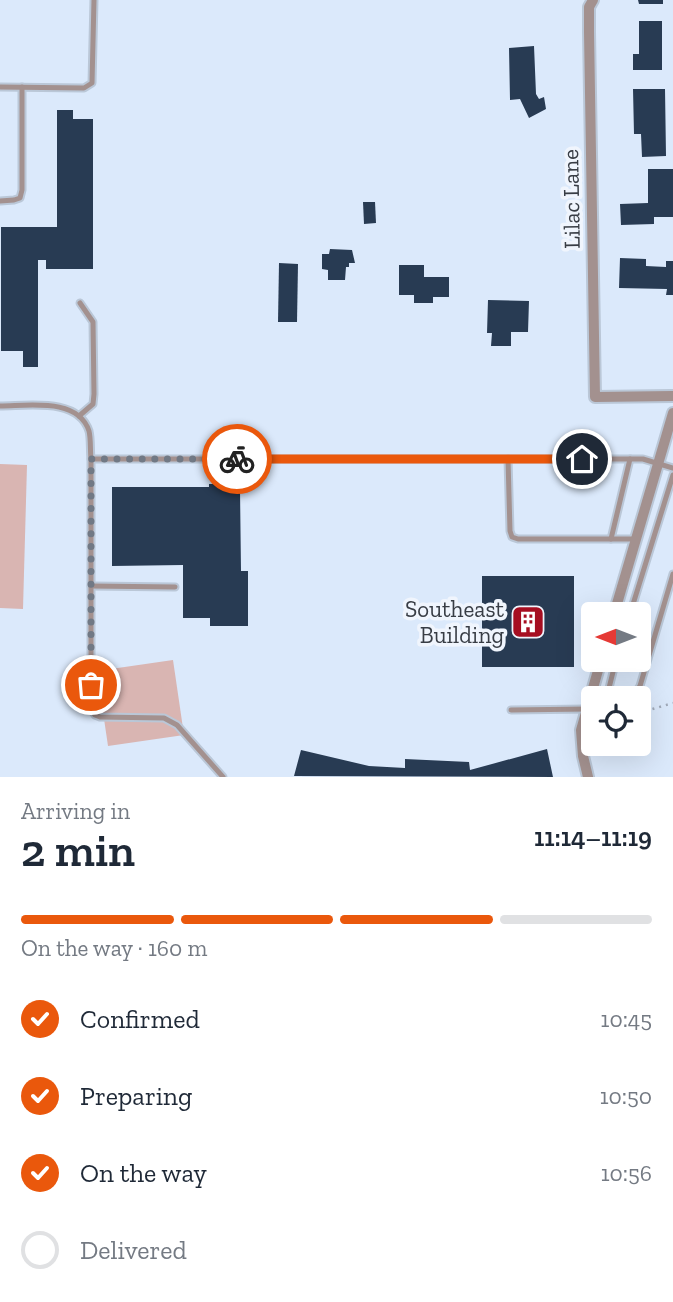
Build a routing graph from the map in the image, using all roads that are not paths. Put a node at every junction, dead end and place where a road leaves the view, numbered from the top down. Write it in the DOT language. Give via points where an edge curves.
graph roads {
  1 [pos="94,0"];
  2 [pos="593,0"];
  3 [pos="0,87"];
  4 [pos="22,88"];
  5 [pos="0,201"];
  6 [pos="80,303"];
  7 [pos="673,396"];
  8 [pos="0,406"];
  9 [pos="673,413"];
  10 [pos="79,416"];
  11 [pos="91,459"];
  12 [pos="509,459"];
  13 [pos="630,459"];
  14 [pos="658,463"];
  15 [pos="673,468"];
  16 [pos="673,475"];
  17 [pos="636,538"];
  18 [pos="611,539"];
  19 [pos="673,573"];
  20 [pos="91,586"];
  21 [pos="175,587"];
  22 [pos="617,602"];
  23 [pos="634,602"];
  24 [pos="651,648"];
  25 [pos="613,672"];
  26 [pos="644,672"];
  27 [pos="581,709"];
  28 [pos="511,710"];
  29 [pos="583,756"];
  30 [pos="223,777"];
  31 [pos="588,777"];
  1 -- 4 [label="lane" via="92,83 84,88"];
  2 -- 7 [label="street, Lilac Lane" via="589,32 595,397"];
  3 -- 4 [label="lane"];
  4 -- 5 [label="lane" via="22,190 14,201"];
  6 -- 10 [label="lane" via="93,322 94,394 93,404"];
  8 -- 10 [label="lane" via="64,407"];
  9 -- 14 [label="street"];
  10 -- 11 [label="lane" via="89,430"];
  11 -- 12 [label="lane"];
  11 -- 20 [label="lane"];
  12 -- 13 [label="lane"];
  12 -- 18 [label="lane" via="512,537"];
  13 -- 14 [label="lane"];
  13 -- 18 [label="lane"];
  14 -- 15 [label="lane"];
  14 -- 17 [label="street"];
  16 -- 23 [label="lane"];
  17 -- 18 [label="lane"];
  17 -- 22 [label="street"];
  19 -- 24 [label="lane"];
  20 -- 21 [label="lane"];
  20 -- 30 [label="lane" via="91,709 95,715 164,718 177,724"];
  25 -- 26 [label="lane" via="609,688 636,692"];
  27 -- 28 [label="lane"];
  29 -- 31 [label="street"];
}
